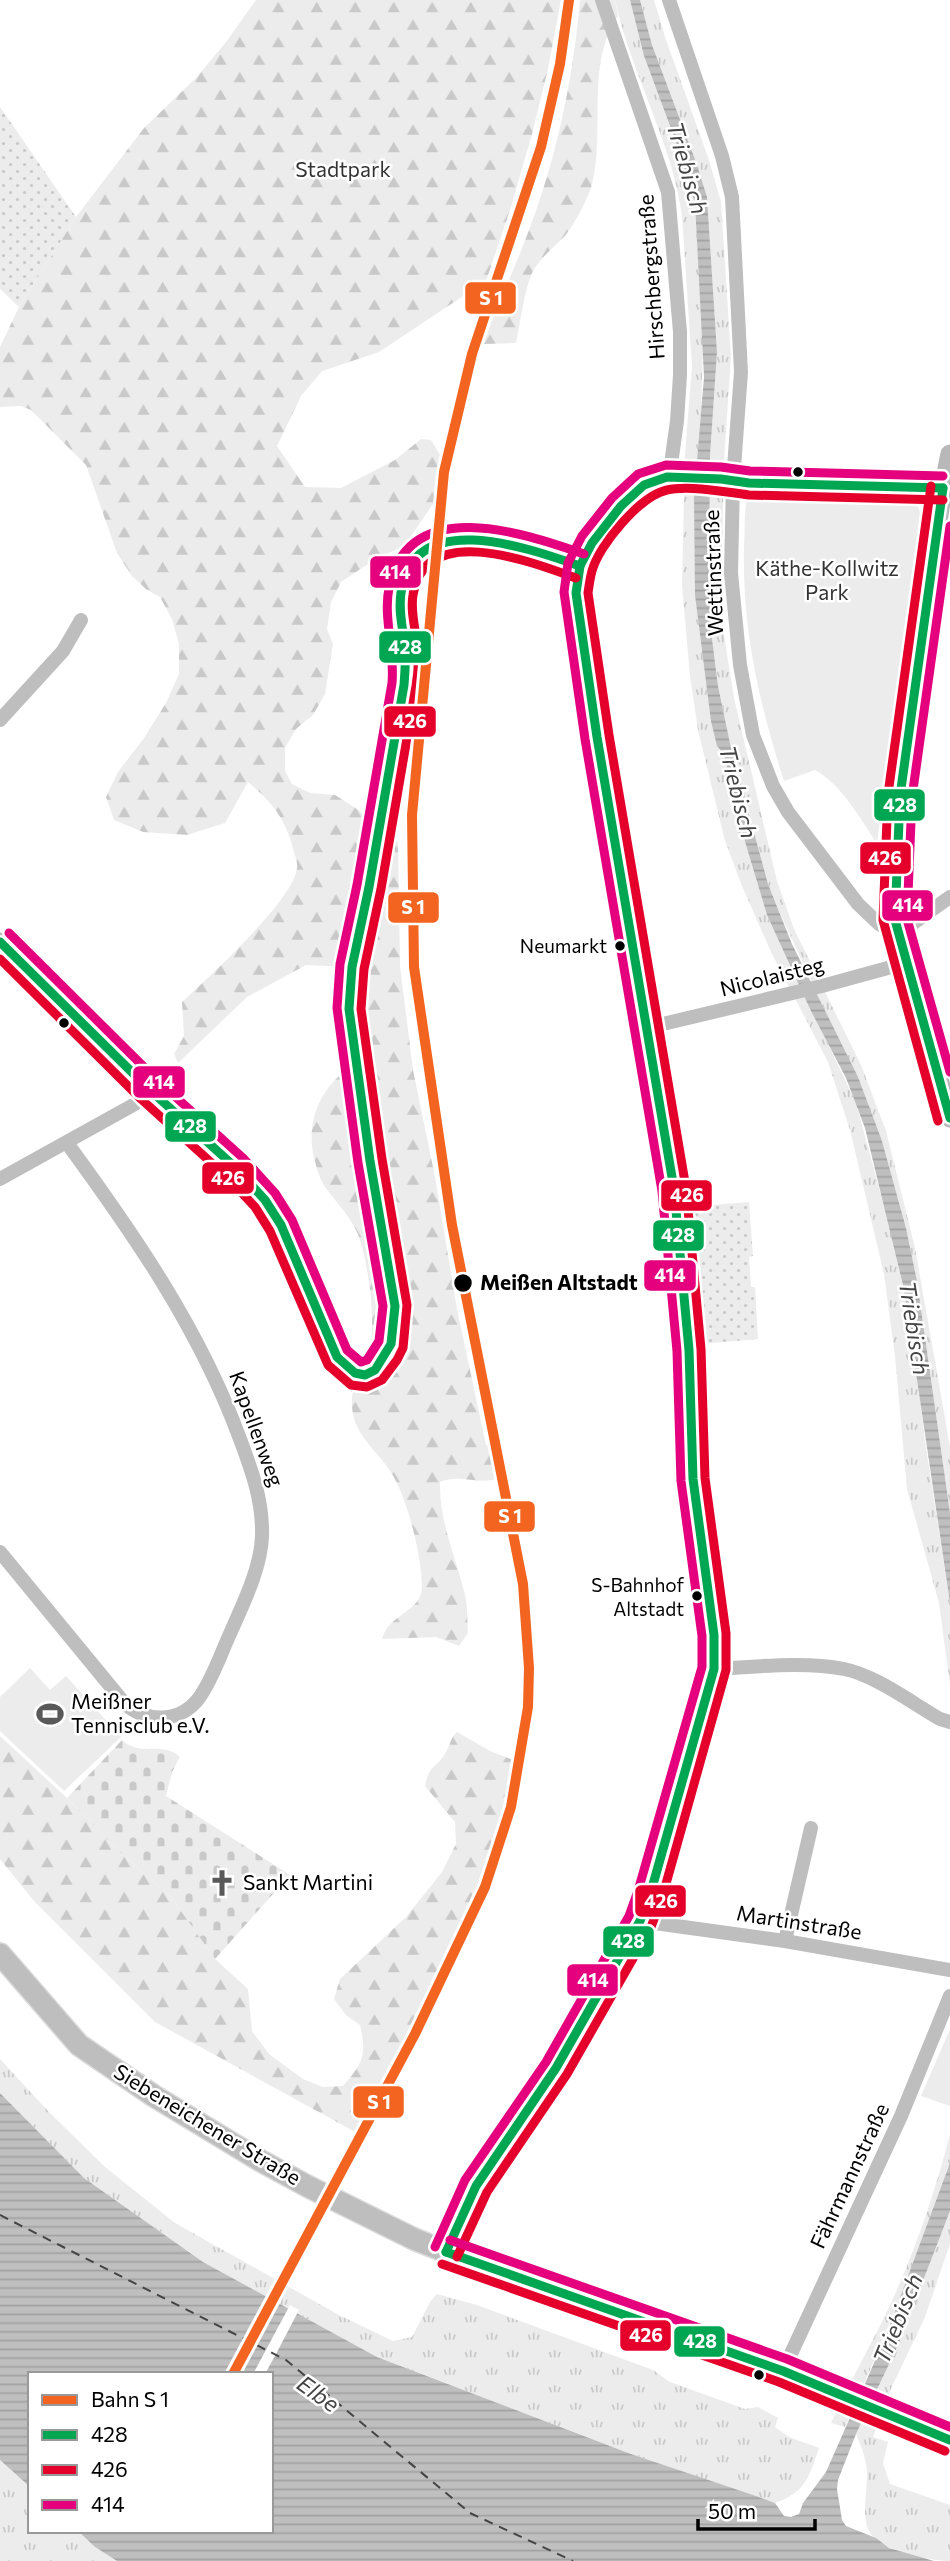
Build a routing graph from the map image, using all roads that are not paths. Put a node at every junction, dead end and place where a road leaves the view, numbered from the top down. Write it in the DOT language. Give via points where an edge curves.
graph roads {
  1 [pos="602,0"];
  2 [pos="670,0"];
  3 [pos="950,454"];
  4 [pos="676,478"];
  5 [pos="727,480"];
  6 [pos="943,488"];
  7 [pos="580,566"];
  8 [pos="81,620"];
  9 [pos="0,720"];
  10 [pos="950,897"];
  11 [pos="898,934"];
  12 [pos="0,942"];
  13 [pos="906,963"];
  14 [pos="646,1028"];
  15 [pos="946,1089"];
  16 [pos="150,1090"];
  17 [pos="950,1118"];
  18 [pos="67,1143"];
  19 [pos="0,1179"];
  20 [pos="0,1552"];
  21 [pos="714,1669"];
  22 [pos="950,1722"];
  23 [pos="811,1828"];
  24 [pos="640,1921"];
  25 [pos="785,1941"];
  26 [pos="0,1954"];
  27 [pos="950,1970"];
  28 [pos="950,1996"];
  29 [pos="446,2252"];
  30 [pos="783,2371"];
  31 [pos="950,2440"];
  1 -- 4 [label="street, Hirschbergstraße" via="668,192 680,332 671,464"];
  2 -- 5 [label="street, Wettinstraße" via="732,197 741,372"];
  3 -- 6 [label="main road"];
  4 -- 5 [label="main road"];
  4 -- 7 [label="main road" via="644,485 621,506 592,542"];
  5 -- 6 [label="main road"];
  5 -- 11 [label="street, Wettinstraße" via="740,665 753,735 788,812 858,904"];
  6 -- 11 [label="main road" via="900,796"];
  7 -- 14 [label="main road" via="577,601"];
  7 -- 16 [label="main road" via="534,550 450,539 425,550 403,577 404,685 352,967 349,1009 395,1306 391,1344 375,1370 355,1373 337,1357 281,1225 265,1200"];
  8 -- 9 [label="street" via="63,651"];
  10 -- 11 [label="street"];
  11 -- 13 [label="main road"];
  12 -- 16 [label="main road"];
  13 -- 14 [label="street, Nicolaisteg"];
  13 -- 15 [label="main road"];
  14 -- 21 [label="main road" via="674,1189 690,1350 694,1488"];
  15 -- 17 [label="main road"];
  16 -- 18 [label="street" via="135,1104"];
  18 -- 19 [label="street"];
  18 -- 20 [label="street, Kapellenweg" via="149,1260 223,1392 261,1498 262,1538 249,1591 202,1694 174,1716 161,1718 144,1716 125,1704"];
  21 -- 22 [label="street" via="845,1669"];
  21 -- 24 [label="main road"];
  23 -- 25 [label="street"];
  24 -- 25 [label="street, Martinstraße"];
  24 -- 29 [label="main road" via="556,2068 476,2186"];
  25 -- 27 [label="street, Martinstraße"];
  26 -- 29 [label="main road, Siebeneichener Straße" via="79,2045 154,2096 309,2187"];
  28 -- 30 [label="street, Fährmannstraße" via="901,2116"];
  29 -- 30 [label="main road, Siebeneichener Straße"];
  30 -- 31 [label="main road, Siebeneichener Straße"];
}
